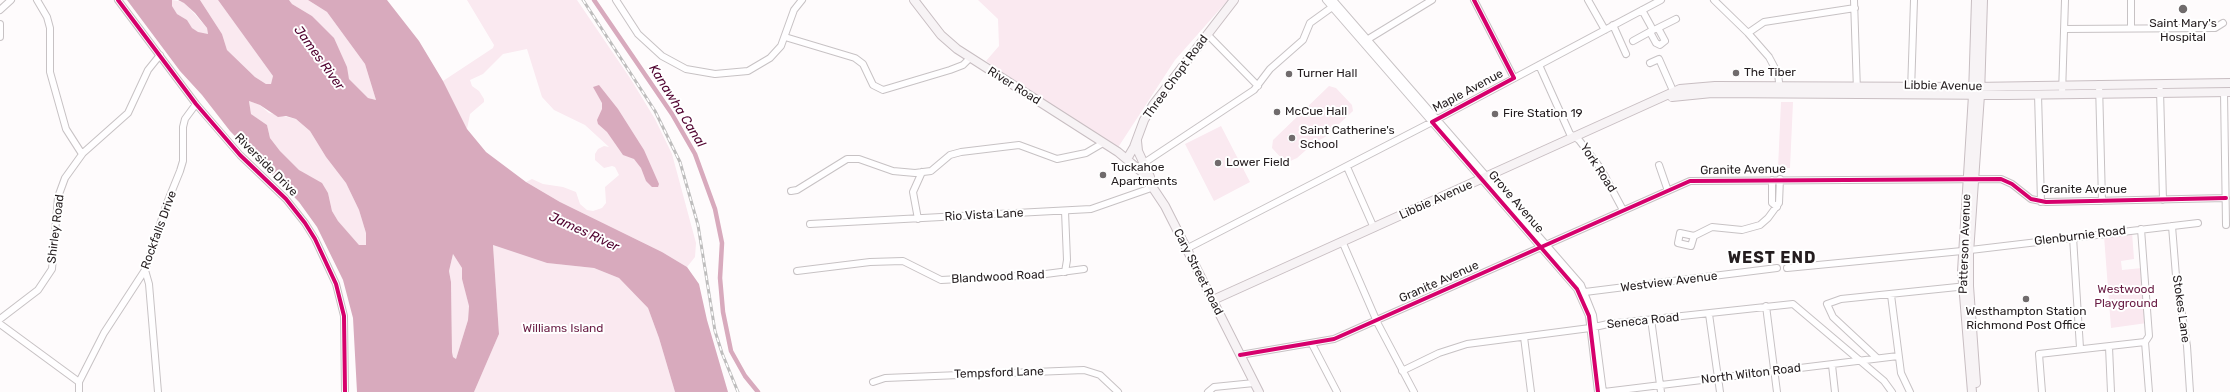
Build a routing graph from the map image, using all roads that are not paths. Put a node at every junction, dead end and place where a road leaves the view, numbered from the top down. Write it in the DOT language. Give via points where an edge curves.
graph roads {
  1 [pos="11,0"];
  2 [pos="37,0"];
  3 [pos="118,0"];
  4 [pos="616,0"];
  5 [pos="802,0"];
  6 [pos="914,0"];
  7 [pos="1234,0"];
  8 [pos="1326,0"];
  9 [pos="1432,0"];
  10 [pos="1474,0"];
  11 [pos="1588,0"];
  12 [pos="1661,0"];
  13 [pos="1714,0"];
  14 [pos="1854,0"];
  15 [pos="1914,0"];
  16 [pos="1976,0"];
  17 [pos="1983,0"];
  18 [pos="2065,0"];
  19 [pos="2130,0"];
  20 [pos="1653,2"];
  21 [pos="1334,4"];
  22 [pos="1855,8"];
  23 [pos="0,10"];
  24 [pos="1642,10"];
  25 [pos="1676,19"];
  26 [pos="2223,23"];
  27 [pos="0,24"];
  28 [pos="1613,25"];
  29 [pos="2131,28"];
  30 [pos="2064,29"];
  31 [pos="1605,30"];
  32 [pos="1654,30"];
  33 [pos="1748,33"];
  34 [pos="1207,34"];
  35 [pos="0,37"];
  36 [pos="785,37"];
  37 [pos="1365,40"];
  38 [pos="1633,41"];
  39 [pos="1626,54"];
  40 [pos="160,55"];
  41 [pos="970,58"];
  42 [pos="1650,63"];
  43 [pos="1539,65"];
  44 [pos="1514,78"];
  45 [pos="2161,83"];
  46 [pos="2230,83"];
  47 [pos="2062,84"];
  48 [pos="2099,84"];
  49 [pos="1856,85"];
  50 [pos="1258,86"];
  51 [pos="1780,90"];
  52 [pos="1911,90"];
  53 [pos="1976,91"];
  54 [pos="2160,92"];
  55 [pos="2227,92"];
  56 [pos="1674,93"];
  57 [pos="1857,94"];
  58 [pos="2038,94"];
  59 [pos="2062,94"];
  60 [pos="2099,94"];
  61 [pos="1659,100"];
  62 [pos="196,104"];
  63 [pos="1434,121"];
  64 [pos="1575,137"];
  65 [pos="1137,141"];
  66 [pos="1103,143"];
  67 [pos="82,154"];
  68 [pos="1127,159"];
  69 [pos="1144,163"];
  70 [pos="1659,165"];
  71 [pos="1347,167"];
  72 [pos="922,172"];
  73 [pos="1484,178"];
  74 [pos="1780,179"];
  75 [pos="1971,179"];
  76 [pos="1772,180"];
  77 [pos="1154,187"];
  78 [pos="791,191"];
  79 [pos="1668,191"];
  80 [pos="2226,198"];
  81 [pos="2163,200"];
  82 [pos="2102,201"];
  83 [pos="2040,202"];
  84 [pos="1777,207"];
  85 [pos="1623,210"];
  86 [pos="1065,211"];
  87 [pos="918,219"];
  88 [pos="2198,222"];
  89 [pos="810,224"];
  90 [pos="2226,225"];
  91 [pos="2172,226"];
  92 [pos="1374,228"];
  93 [pos="2141,229"];
  94 [pos="1694,236"];
  95 [pos="2073,237"];
  96 [pos="1342,242"];
  97 [pos="1544,246"];
  98 [pos="1186,249"];
  99 [pos="1966,251"];
  100 [pos="1777,268"];
  101 [pos="1787,268"];
  102 [pos="1084,269"];
  103 [pos="146,270"];
  104 [pos="797,271"];
  105 [pos="1065,272"];
  106 [pos="1965,286"];
  107 [pos="1585,292"];
  108 [pos="1891,295"];
  109 [pos="1213,300"];
  110 [pos="1766,306"];
  111 [pos="1710,314"];
  112 [pos="0,319"];
  113 [pos="1652,319"];
  114 [pos="1377,320"];
  115 [pos="0,324"];
  116 [pos="1592,328"];
  117 [pos="1524,337"];
  118 [pos="2145,342"];
  119 [pos="1312,344"];
  120 [pos="2109,347"];
  121 [pos="2080,348"];
  122 [pos="1240,356"];
  123 [pos="1898,356"];
  124 [pos="1877,358"];
  125 [pos="1859,360"];
  126 [pos="1832,365"];
  127 [pos="1774,370"];
  128 [pos="1402,371"];
  129 [pos="1717,377"];
  130 [pos="79,382"];
  131 [pos="873,382"];
  132 [pos="1254,383"];
  133 [pos="1660,389"];
  134 [pos="79,392"];
  135 [pos="158,392"];
  136 [pos="345,392"];
  137 [pos="1118,392"];
  138 [pos="1208,392"];
  139 [pos="1259,392"];
  140 [pos="1337,392"];
  141 [pos="1414,392"];
  142 [pos="1530,392"];
  143 [pos="1598,392"];
  144 [pos="1603,392"];
  145 [pos="1720,392"];
  146 [pos="1777,392"];
  147 [pos="1835,392"];
  148 [pos="1892,392"];
  149 [pos="1910,392"];
  150 [pos="1972,392"];
  151 [pos="1977,392"];
  152 [pos="2042,392"];
  153 [pos="2112,392"];
  154 [pos="2149,392"];
  155 [pos="2190,392"];
  1 -- 23 [label="street"];
  2 -- 67 [label="street" via="50,28 50,72 66,129"];
  3 -- 40 [label="street, Riverside Drive"];
  4 -- 36 [label="street" via="633,27 655,51 678,66 696,72 728,73 755,69 775,54"];
  5 -- 36 [label="street" via="794,10"];
  6 -- 41 [label="main road, River Road" via="942,35"];
  7 -- 34 [label="main road, Three Chopt Road"];
  8 -- 21 [label="street, Grove Avenue"];
  9 -- 37 [label="street"];
  10 -- 44 [label="street"];
  11 -- 31 [label="street"];
  12 -- 20 [label="street, Maple Avenue"];
  13 -- 33 [label="street"];
  14 -- 22 [label="street"];
  15 -- 52 [label="street"];
  16 -- 53 [label="main road, Patterson Avenue"];
  17 -- 53 [label="main road, Patterson Avenue"];
  18 -- 30 [label="street"];
  19 -- 29 [label="street"];
  20 -- 24 [label="street, Maple Avenue"];
  21 -- 37 [label="street, Grove Avenue"];
  21 -- 50 [label="street" via="1310,23 1303,40 1270,69"];
  22 -- 33 [label="street" via="1764,22"];
  22 -- 49 [label="street"];
  24 -- 28 [label="street, Maple Avenue"];
  24 -- 32 [label="street"];
  25 -- 32 [label="street"];
  26 -- 29 [label="street" via="2215,28"];
  27 -- 35 [label="street"];
  28 -- 31 [label="street, Maple Avenue"];
  28 -- 39 [label="street"];
  29 -- 30 [label="street"];
  30 -- 47 [label="street"];
  31 -- 43 [label="street, Maple Avenue"];
  32 -- 38 [label="street"];
  33 -- 51 [label="street" via="1769,57 1778,74"];
  34 -- 50 [label="street"];
  34 -- 65 [label="main road, Three Chopt Road" via="1150,109"];
  36 -- 41 [label="street" via="855,58 863,64 872,85 883,90 950,70 963,65"];
  37 -- 63 [label="street, Grove Avenue"];
  40 -- 62 [label="street, Riverside Drive"];
  40 -- 67 [label="street, Shirley Road" via="148,70 128,113"];
  41 -- 66 [label="main road, River Road"];
  42 -- 56 [label="street" via="1659,59"];
  43 -- 44 [label="street, Maple Avenue"];
  43 -- 64 [label="street, York Road" via="1570,134"];
  44 -- 63 [label="street, Maple Avenue"];
  45 -- 46 [label="main road, Libbie Avenue"];
  45 -- 48 [label="main road, Libbie Avenue"];
  45 -- 54 [label="street"];
  47 -- 48 [label="main road, Libbie Avenue"];
  47 -- 53 [label="main road, Libbie Avenue"];
  47 -- 59 [label="street"];
  48 -- 60 [label="street"];
  49 -- 51 [label="main road, Libbie Avenue"];
  49 -- 52 [label="main road, Libbie Avenue"];
  49 -- 57 [label="street"];
  50 -- 69 [label="street"];
  51 -- 56 [label="main road, Libbie Avenue" via="1697,88"];
  51 -- 57 [label="main road, Libbie Avenue"];
  51 -- 61 [label="main road, Libbie Avenue" via="1692,94"];
  52 -- 53 [label="main road, Libbie Avenue"];
  52 -- 57 [label="main road, Libbie Avenue"];
  53 -- 58 [label="main road, Libbie Avenue"];
  53 -- 75 [label="main road, Patterson Avenue"];
  54 -- 55 [label="main road, Libbie Avenue"];
  54 -- 60 [label="main road, Libbie Avenue"];
  54 -- 81 [label="street"];
  55 -- 80 [label="street"];
  56 -- 61 [label="main road, Libbie Avenue"];
  58 -- 59 [label="main road, Libbie Avenue"];
  58 -- 83 [label="street"];
  59 -- 60 [label="main road, Libbie Avenue"];
  60 -- 82 [label="street"];
  61 -- 64 [label="main road, Libbie Avenue"];
  62 -- 103 [label="street, Rockfalls Drive" via="184,123 180,171 166,203"];
  62 -- 136 [label="street, Riverside Drive" via="240,156 296,211 315,239 336,284 344,316"];
  63 -- 71 [label="street, Maple Avenue"];
  63 -- 73 [label="street, Grove Avenue"];
  64 -- 73 [label="main road, Libbie Avenue"];
  64 -- 85 [label="street, York Road" via="1580,140 1604,174"];
  65 -- 68 [label="main road, Three Chopt Road"];
  65 -- 69 [label="main road" via="1138,151"];
  66 -- 68 [label="main road, River Road"];
  66 -- 72 [label="street" via="1086,153 1057,159 1019,145 960,152 950,155 931,171"];
  67 -- 112 [label="street, Shirley Road" via="65,178 58,197 52,269 38,290"];
  68 -- 77 [label="main road, Cary Street Road" via="1138,167"];
  69 -- 77 [label="main road"];
  70 -- 79 [label="street"];
  71 -- 92 [label="street"];
  71 -- 98 [label="street, Maple Avenue"];
  72 -- 78 [label="street" via="893,171 859,158 847,159 797,190"];
  72 -- 87 [label="street" via="913,192"];
  73 -- 92 [label="main road, Libbie Avenue"];
  73 -- 97 [label="street, Grove Avenue"];
  74 -- 75 [label="street, Granite Avenue"];
  74 -- 76 [label="street, Granite Avenue"];
  74 -- 84 [label="street"];
  75 -- 83 [label="street, Granite Avenue" via="2007,181"];
  75 -- 99 [label="main road, Patterson Avenue"];
  76 -- 79 [label="street, Granite Avenue" via="1690,181"];
  76 -- 84 [label="street" via="1772,203"];
  77 -- 86 [label="street, Rio Vista Lane" via="1091,209"];
  77 -- 98 [label="main road, Cary Street Road"];
  79 -- 85 [label="street, Granite Avenue"];
  80 -- 81 [label="street, Granite Avenue"];
  80 -- 90 [label="street"];
  81 -- 82 [label="street, Granite Avenue"];
  82 -- 83 [label="street, Granite Avenue"];
  84 -- 94 [label="street" via="1760,225 1749,229 1712,227"];
  85 -- 97 [label="street, Granite Avenue"];
  86 -- 87 [label="street, Rio Vista Lane"];
  86 -- 105 [label="street"];
  87 -- 89 [label="street, Rio Vista Lane"];
  88 -- 91 [label="street, Glenburnie Road"];
  91 -- 93 [label="street, Glenburnie Road"];
  91 -- 155 [label="street, Stokes Lane"];
  92 -- 96 [label="main road, Libbie Avenue"];
  93 -- 95 [label="street, Glenburnie Road"];
  93 -- 118 [label="street" via="2149,336"];
  95 -- 99 [label="street, Glenburnie Road"];
  95 -- 121 [label="street"];
  96 -- 109 [label="main road, Libbie Avenue"];
  96 -- 114 [label="street"];
  97 -- 107 [label="street, Grove Avenue"];
  97 -- 114 [label="street, Granite Avenue"];
  97 -- 116 [label="street, Grove Avenue" via="1578,289"];
  98 -- 109 [label="main road, Cary Street Road"];
  99 -- 101 [label="street"];
  99 -- 106 [label="main road, Patterson Avenue"];
  100 -- 107 [label="street, Westview Avenue"];
  102 -- 105 [label="street, Blandwood Road"];
  103 -- 130 [label="street, Rockfalls Drive" via="104,333"];
  103 -- 135 [label="street"];
  104 -- 105 [label="street, Blandwood Road" via="870,262 903,261 941,280"];
  106 -- 108 [label="street"];
  106 -- 150 [label="main road, Patterson Avenue"];
  106 -- 151 [label="main road, Patterson Avenue"];
  107 -- 116 [label="street, Grove Avenue" via="1591,307"];
  108 -- 123 [label="street"];
  108 -- 124 [label="street" via="1841,299 1827,304 1833,317"];
  109 -- 122 [label="main road, Cary Street Road"];
  110 -- 111 [label="street, Seneca Road"];
  110 -- 125 [label="street, Seneca Road" via="1793,304"];
  110 -- 127 [label="street"];
  111 -- 113 [label="street, Seneca Road"];
  111 -- 129 [label="street"];
  113 -- 116 [label="street, Seneca Road"];
  113 -- 133 [label="street"];
  114 -- 119 [label="street, Granite Avenue" via="1334,339"];
  114 -- 128 [label="street"];
  115 -- 130 [label="street"];
  116 -- 117 [label="street, Seneca Road"];
  116 -- 143 [label="street, Grove Avenue"];
  116 -- 144 [label="street, Grove Avenue"];
  117 -- 128 [label="street, Seneca Road" via="1454,348"];
  117 -- 142 [label="street"];
  118 -- 120 [label="street"];
  118 -- 154 [label="street"];
  119 -- 122 [label="street, Granite Avenue"];
  119 -- 140 [label="street"];
  120 -- 121 [label="street"];
  120 -- 153 [label="street"];
  121 -- 152 [label="street" via="2039,354"];
  122 -- 132 [label="main road, Cary Street Road"];
  123 -- 124 [label="street, North Wilton Road"];
  123 -- 149 [label="street" via="1901,373"];
  124 -- 125 [label="street, North Wilton Road"];
  125 -- 126 [label="street, North Wilton Road"];
  125 -- 148 [label="street"];
  126 -- 127 [label="street, North Wilton Road"];
  126 -- 147 [label="street"];
  127 -- 129 [label="street, North Wilton Road"];
  127 -- 146 [label="street"];
  128 -- 141 [label="street"];
  129 -- 133 [label="street, North Wilton Road"];
  129 -- 145 [label="street"];
  130 -- 134 [label="street, Rockfalls Drive"];
  131 -- 137 [label="street, Tempsford Lane" via="885,378 1084,370 1100,375"];
  132 -- 138 [label="street" via="1214,387"];
  132 -- 139 [label="main road, Cary Street Road"];
  133 -- 144 [label="street, North Wilton Road"];
}
